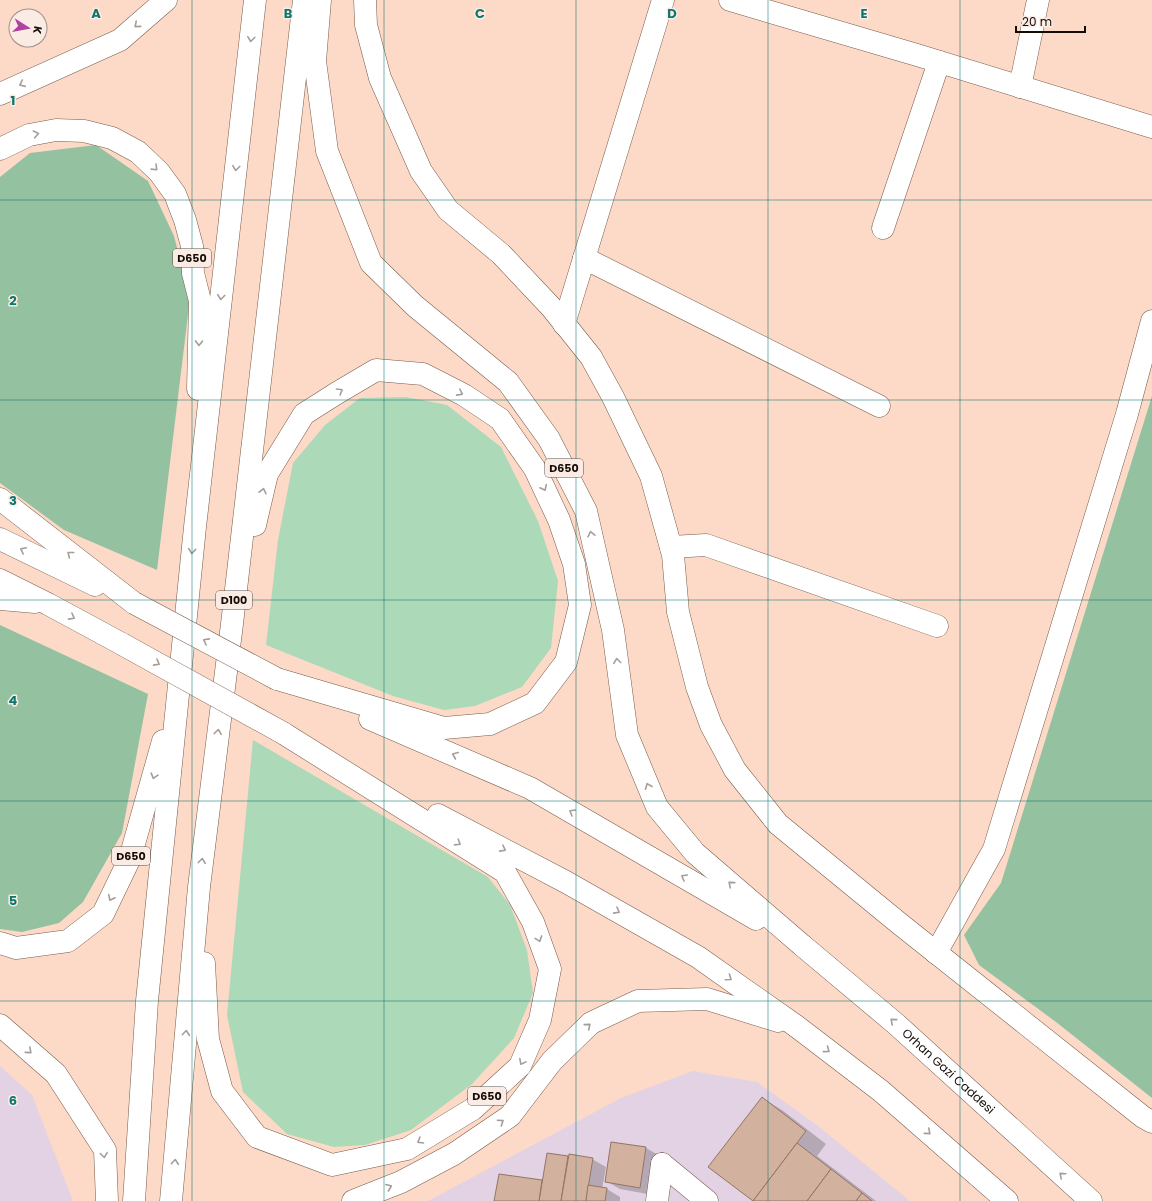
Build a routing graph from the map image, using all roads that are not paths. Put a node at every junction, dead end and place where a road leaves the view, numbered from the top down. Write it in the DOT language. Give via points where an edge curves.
graph roads {
  1 [pos="166,0"];
  2 [pos="255,0"];
  3 [pos="304,0"];
  4 [pos="320,0"];
  5 [pos="365,0"];
  6 [pos="663,0"];
  7 [pos="730,0"];
  8 [pos="1038,0"];
  9 [pos="939,62"];
  10 [pos="1020,87"];
  11 [pos="0,94"];
  12 [pos="1152,127"];
  13 [pos="0,149"];
  14 [pos="883,228"];
  15 [pos="584,258"];
  16 [pos="1152,321"];
  17 [pos="564,324"];
  18 [pos="879,406"];
  19 [pos="0,499"];
  20 [pos="195,527"];
  21 [pos="0,539"];
  22 [pos="671,547"];
  23 [pos="0,580"];
  24 [pos="0,599"];
  25 [pos="134,603"];
  26 [pos="48,604"];
  27 [pos="232,624"];
  28 [pos="937,626"];
  29 [pos="277,679"];
  30 [pos="179,684"];
  31 [pos="283,733"];
  32 [pos="199,887"];
  33 [pos="0,943"];
  34 [pos="803,946"];
  35 [pos="936,953"];
  36 [pos="0,1025"];
  37 [pos="796,1026"];
  38 [pos="1152,1122"];
  39 [pos="107,1201"];
  40 [pos="134,1201"];
  41 [pos="172,1201"];
  42 [pos="353,1201"];
  43 [pos="657,1201"];
  44 [pos="707,1201"];
  45 [pos="1007,1201"];
  46 [pos="1091,1201"];
  1 -- 11 [label="main road, one-way" via="120,40"];
  2 -- 20 [label="main road, one-way"];
  3 -- 27 [label="main road, D100"];
  34 -- 4 [label="main road, D650, one-way" via="695,853 657,807 627,735 613,630 586,511 549,439 508,382 415,306 371,263 327,152 315,61"];
  5 -- 17 [label="main road" via="366,24 380,78 421,171 448,210 501,254"];
  6 -- 15 [label="main road"];
  7 -- 9 [label="main road"];
  8 -- 10 [label="main road"];
  9 -- 10 [label="main road"];
  9 -- 14 [label="main road"];
  10 -- 12 [label="main road"];
  13 -- 20 [label="main road, D650, one-way" via="29,135 56,130 84,131 112,138 138,152 159,172 175,194 192,246 193,274 200,301"];
  15 -- 17 [label="main road"];
  15 -- 18 [label="main road"];
  16 -- 35 [label="main road" via="1127,414 994,849"];
  17 -- 22 [label="main road" via="591,356 651,476"];
  25 -- 19 [label="main road, D650, one-way"];
  20 -- 30 [label="main road, one-way"];
  25 -- 21 [label="main road, D650, one-way"];
  22 -- 28 [label="main road" via="706,544"];
  22 -- 35 [label="main road" via="678,612 697,687 711,725 735,770 778,824"];
  23 -- 26 [label="main road"];
  24 -- 26 [label="main road"];
  29 -- 25 [label="main road, D650, one-way, bridge"];
  26 -- 31 [label="main road, one-way, bridge"];
  27 -- 29 [label="main road, D650, one-way" via="268,474 304,414 376,370 423,374 464,395 500,419 535,469 559,520 574,564 580,605 566,662 535,703 490,724 444,728"];
  32 -- 27 [label="main road, D100, one-way"];
  34 -- 29 [label="main road, D650, one-way" via="530,788"];
  30 -- 33 [label="main road, D650, one-way" via="130,858 103,914 68,941 16,948"];
  30 -- 40 [label="main road" via="147,1001"];
  31 -- 32 [label="main road, D650, one-way" via="505,872 533,922 550,969 540,1020 520,1066 473,1109 406,1149 332,1165 257,1137 222,1091 208,1039"];
  31 -- 37 [label="main road, one-way" via="566,882 698,956"];
  41 -- 32 [label="main road, D100, one-way"];
  46 -- 34 [label="main road, Orhan Gazi Caddesi, one-way" via="896,1024"];
  35 -- 38 [label="main road"];
  36 -- 39 [label="main road, one-way" via="56,1074 104,1150"];
  42 -- 37 [label="main road, D650, one-way" via="401,1182 454,1154 510,1116 552,1061 591,1023 638,1001 707,999"];
  37 -- 45 [label="main road, one-way" via="881,1091"];
  43 -- 44 [label="main road" via="662,1164"];
}
